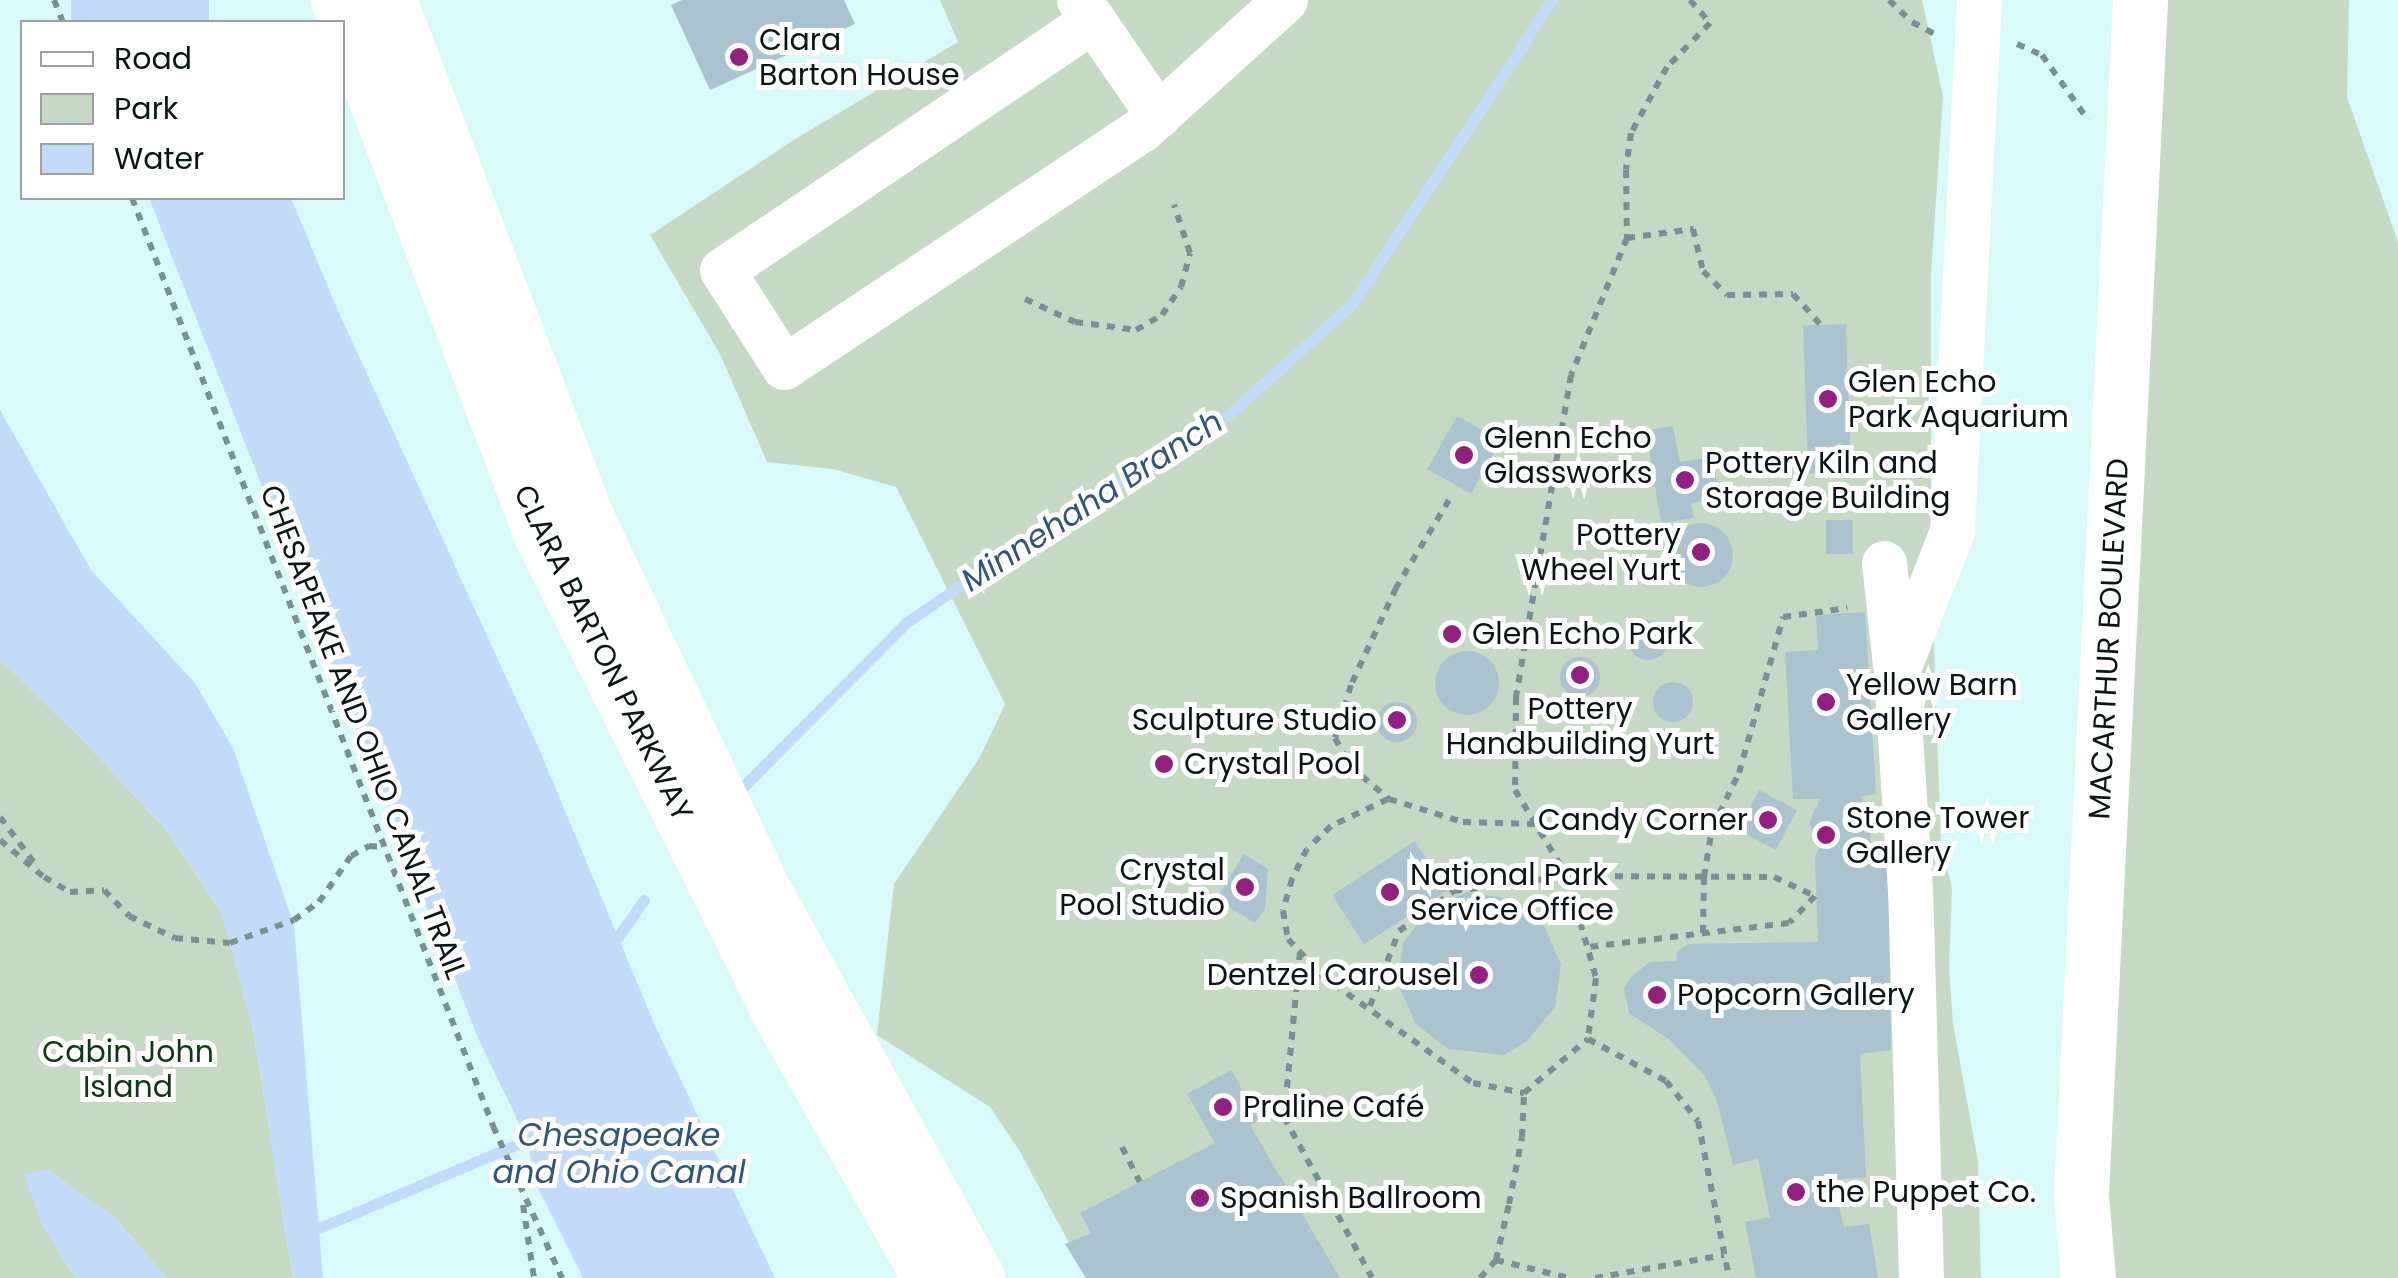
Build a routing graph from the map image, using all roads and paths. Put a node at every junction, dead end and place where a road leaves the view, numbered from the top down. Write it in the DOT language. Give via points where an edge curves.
graph roads {
  1 [pos="338,0"];
  2 [pos="389,0"];
  3 [pos="1285,0"];
  4 [pos="1690,0"];
  5 [pos="1889,0"];
  6 [pos="2140,0"];
  7 [pos="1086,10"];
  8 [pos="1978,20"];
  9 [pos="1158,115"];
  10 [pos="2098,134"];
  11 [pos="133,200"];
  12 [pos="1174,205"];
  13 [pos="1627,238"];
  14 [pos="1025,300"];
  15 [pos="1821,325"];
  16 [pos="1449,500"];
  17 [pos="1886,583"];
  18 [pos="1896,674"];
  19 [pos="1389,799"];
  20 [pos="0,817"];
  21 [pos="1536,824"];
  22 [pos="0,840"];
  23 [pos="384,847"];
  24 [pos="1567,876"];
  25 [pos="1704,876"];
  26 [pos="44,877"];
  27 [pos="1703,933"];
  28 [pos="1588,947"];
  29 [pos="1300,951"];
  30 [pos="1370,1006"];
  31 [pos="1588,1039"];
  32 [pos="1524,1093"];
  33 [pos="1122,1147"];
  34 [pos="1140,1182"];
  35 [pos="522,1197"];
  36 [pos="1724,1255"];
  37 [pos="1496,1260"];
  38 [pos="534,1278"];
  39 [pos="562,1278"];
  40 [pos="930,1278"];
  41 [pos="978,1278"];
  42 [pos="1372,1278"];
  43 [pos="1480,1278"];
  44 [pos="1569,1278"];
  45 [pos="1595,1278"];
  46 [pos="1729,1278"];
  47 [pos="1920,1278"];
  48 [pos="2088,1278"];
  1 -- 40 [label="main road, CLARA BARTON PARKWAY" via="541,534 780,1016"];
  2 -- 41 [label="main road, CLARA BARTON PARKWAY" via="587,519 764,891"];
  3 -- 9 [label="lane"];
  4 -- 13 [label="path" via="1710,22 1667,67 1632,132"];
  5 -- 8 [label="path" via="1942,38"];
  6 -- 48 [label="main road, MACARTHUR BOULEVARD" via="2082,1174"];
  7 -- 9 [label="lane"];
  7 -- 9 [label="lane" via="722,270 784,366"];
  8 -- 10 [label="path" via="2042,55"];
  8 -- 18 [label="lane" via="1952,532"];
  11 -- 23 [label="path, CHESAPEAKE AND OHIO CANAL TRAIL"];
  12 -- 14 [label="path" via="1190,253 1181,287 1162,315 1136,330 1074,322"];
  13 -- 15 [label="path" via="1694,229 1703,271 1726,296 1794,294"];
  13 -- 21 [label="path" via="1571,375 1516,697 1515,790"];
  16 -- 19 [label="path" via="1396,588 1335,738 1350,766"];
  17 -- 18 [label="lane"];
  17 -- 25 [label="path" via="1783,616 1739,773 1712,828"];
  18 -- 47 [label="lane" via="1910,891"];
  19 -- 21 [label="path" via="1462,822"];
  19 -- 29 [label="path" via="1330,826 1307,849 1284,911 1288,939"];
  20 -- 26 [label="path"];
  21 -- 24 [label="path"];
  22 -- 26 [label="path"];
  23 -- 26 [label="path" via="351,856 319,902 294,920 230,942 175,938 130,916 104,890 70,892"];
  23 -- 35 [label="path, CHESAPEAKE AND OHIO CANAL TRAIL"];
  24 -- 25 [label="path"];
  24 -- 28 [label="path"];
  24 -- 30 [label="path" via="1454,890 1399,931"];
  25 -- 27 [label="path"];
  25 -- 27 [label="path" via="1774,877 1815,896 1790,922"];
  27 -- 28 [label="path"];
  28 -- 31 [label="path" via="1596,978"];
  29 -- 30 [label="path" via="1321,975"];
  29 -- 42 [label="path" via="1284,1117"];
  30 -- 32 [label="path" via="1472,1083"];
  31 -- 32 [label="path"];
  31 -- 36 [label="path" via="1666,1082 1698,1121"];
  32 -- 37 [label="path" via="1522,1137"];
  33 -- 34 [label="path"];
  35 -- 38 [label="path"];
  35 -- 39 [label="path, CHESAPEAKE AND OHIO CANAL TRAIL"];
  36 -- 45 [label="path"];
  36 -- 46 [label="path"];
  37 -- 43 [label="path"];
  37 -- 44 [label="path"];
}
